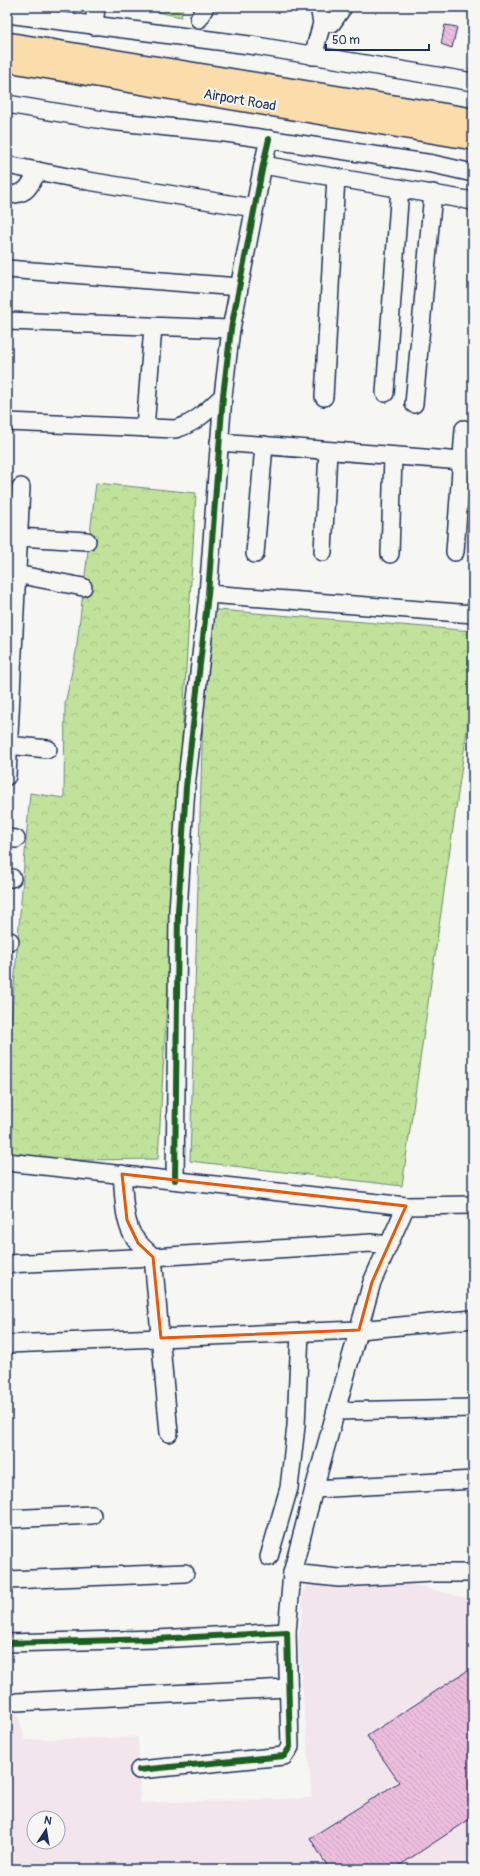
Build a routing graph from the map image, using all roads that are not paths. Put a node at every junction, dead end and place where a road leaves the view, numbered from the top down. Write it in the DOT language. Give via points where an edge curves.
graph roads {
  1 [pos="96,7"];
  2 [pos="343,7"];
  3 [pos="7,14"];
  4 [pos="321,15"];
  5 [pos="94,26"];
  6 [pos="7,43"];
  7 [pos="313,56"];
  8 [pos="7,61"];
  9 [pos="473,82"];
  10 [pos="7,104"];
  11 [pos="473,119"];
  12 [pos="269,139"];
  13 [pos="473,139"];
  14 [pos="263,165"];
  15 [pos="7,166"];
  16 [pos="38,171"];
  17 [pos="473,173"];
  18 [pos="336,177"];
  19 [pos="400,188"];
  20 [pos="433,193"];
  21 [pos="7,195"];
  22 [pos="473,201"];
  23 [pos="254,208"];
  24 [pos="7,269"];
  25 [pos="240,287"];
  26 [pos="7,321"];
  27 [pos="153,327"];
  28 [pos="231,329"];
  29 [pos="385,394"];
  30 [pos="223,396"];
  31 [pos="324,398"];
  32 [pos="414,404"];
  33 [pos="7,422"];
  34 [pos="145,428"];
  35 [pos="464,429"];
  36 [pos="219,442"];
  37 [pos="264,445"];
  38 [pos="328,450"];
  39 [pos="393,456"];
  40 [pos="462,461"];
  41 [pos="21,487"];
  42 [pos="14,528"];
  43 [pos="87,541"];
  44 [pos="323,552"];
  45 [pos="455,552"];
  46 [pos="255,554"];
  47 [pos="390,554"];
  48 [pos="13,570"];
  49 [pos="83,587"];
  50 [pos="208,594"];
  51 [pos="11,611"];
  52 [pos="473,614"];
  53 [pos="10,658"];
  54 [pos="8,700"];
  55 [pos="8,745"];
  56 [pos="48,749"];
  57 [pos="7,776"];
  58 [pos="7,1162"];
  59 [pos="122,1174"];
  60 [pos="175,1180"];
  61 [pos="473,1203"];
  62 [pos="406,1206"];
  63 [pos="388,1245"];
  64 [pos="154,1257"];
  65 [pos="7,1264"];
  66 [pos="473,1319"];
  67 [pos="359,1330"];
  68 [pos="300,1332"];
  69 [pos="161,1338"];
  70 [pos="7,1344"];
  71 [pos="473,1408"];
  72 [pos="336,1411"];
  73 [pos="169,1433"];
  74 [pos="473,1480"];
  75 [pos="314,1489"];
  76 [pos="92,1515"];
  77 [pos="7,1519"];
  78 [pos="269,1557"];
  79 [pos="185,1573"];
  80 [pos="292,1573"];
  81 [pos="473,1573"];
  82 [pos="7,1580"];
  83 [pos="287,1632"];
  84 [pos="7,1643"];
  85 [pos="287,1688"];
  86 [pos="17,1702"];
  87 [pos="139,1770"];
  1 -- 5 [label="street"];
  2 -- 4 [label="street" via="332,23"];
  3 -- 5 [label="street"];
  4 -- 7 [label="street"];
  5 -- 7 [label="street" via="257,46"];
  6 -- 11 [label="main road, Airport Road"];
  7 -- 9 [label="street"];
  8 -- 13 [label="main road, Airport Road"];
  10 -- 12 [label="street" via="109,121 226,132"];
  12 -- 14 [label="street"];
  12 -- 17 [label="street" via="433,164"];
  14 -- 18 [label="street"];
  14 -- 23 [label="street"];
  15 -- 16 [label="street"];
  16 -- 21 [label="street" via="26,191 17,195"];
  16 -- 23 [label="street"];
  18 -- 19 [label="street"];
  18 -- 31 [label="street"];
  19 -- 20 [label="street"];
  19 -- 29 [label="street"];
  20 -- 22 [label="street"];
  20 -- 32 [label="street"];
  23 -- 25 [label="street"];
  24 -- 25 [label="street"];
  25 -- 28 [label="street"];
  26 -- 27 [label="street"];
  27 -- 28 [label="street"];
  27 -- 34 [label="street"];
  28 -- 30 [label="street"];
  30 -- 34 [label="street" via="205,414 185,427"];
  30 -- 36 [label="street"];
  33 -- 34 [label="street"];
  35 -- 40 [label="street"];
  36 -- 37 [label="street"];
  36 -- 50 [label="street"];
  37 -- 38 [label="street"];
  37 -- 46 [label="street"];
  38 -- 39 [label="street"];
  38 -- 44 [label="street"];
  39 -- 40 [label="street"];
  39 -- 47 [label="street"];
  40 -- 45 [label="street"];
  41 -- 42 [label="street"];
  42 -- 43 [label="street"];
  42 -- 48 [label="street"];
  48 -- 49 [label="street"];
  48 -- 51 [label="street"];
  50 -- 52 [label="street"];
  50 -- 60 [label="street" via="186,787 178,910"];
  51 -- 53 [label="street"];
  53 -- 54 [label="street"];
  54 -- 55 [label="street"];
  55 -- 56 [label="street"];
  55 -- 57 [label="street"];
  58 -- 59 [label="street"];
  59 -- 60 [label="street"];
  59 -- 64 [label="street" via="127,1220 138,1243"];
  60 -- 62 [label="street"];
  61 -- 62 [label="street"];
  62 -- 63 [label="street"];
  63 -- 64 [label="street" via="371,1243"];
  63 -- 67 [label="street" via="372,1282"];
  64 -- 65 [label="street"];
  64 -- 69 [label="street"];
  66 -- 67 [label="street"];
  67 -- 68 [label="street"];
  67 -- 72 [label="street"];
  68 -- 69 [label="street"];
  68 -- 78 [label="street" via="296,1426 289,1488"];
  69 -- 70 [label="street"];
  69 -- 73 [label="street"];
  71 -- 72 [label="street"];
  72 -- 75 [label="street"];
  74 -- 75 [label="street"];
  75 -- 80 [label="street"];
  76 -- 77 [label="street"];
  79 -- 82 [label="street"];
  80 -- 81 [label="street" via="339,1578"];
  80 -- 83 [label="street"];
  83 -- 84 [label="street"];
  83 -- 85 [label="street"];
  85 -- 86 [label="street"];
  85 -- 87 [label="street" via="290,1747 284,1756"];
}
